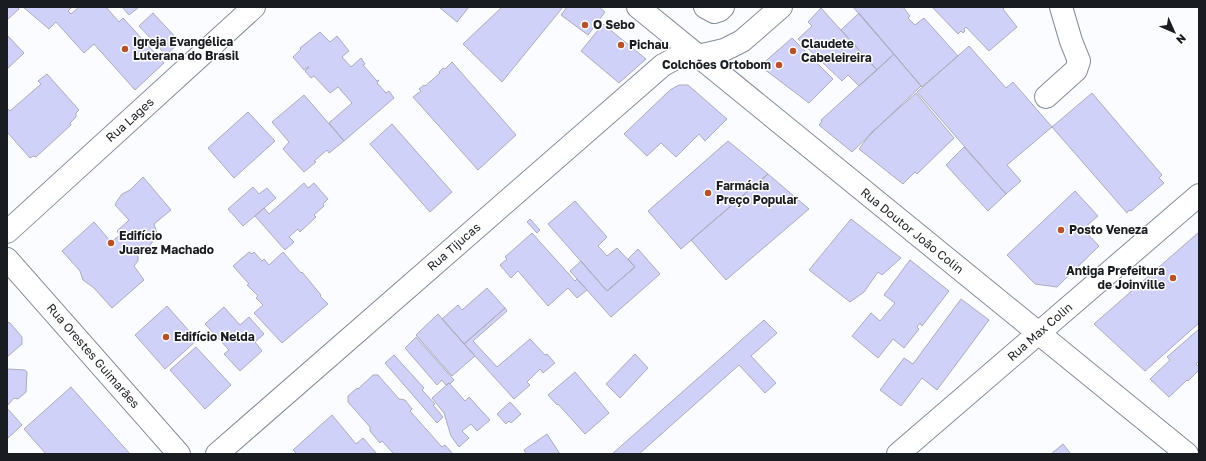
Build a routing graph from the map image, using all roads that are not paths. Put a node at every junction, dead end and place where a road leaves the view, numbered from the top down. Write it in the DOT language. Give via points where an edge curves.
graph roads {
  1 [pos="254,7"];
  2 [pos="638,7"];
  3 [pos="705,7"];
  4 [pos="723,7"];
  5 [pos="781,7"];
  6 [pos="1061,7"];
  7 [pos="698,56"];
  8 [pos="1046,97"];
  9 [pos="1199,194"];
  10 [pos="7,232"];
  11 [pos="7,259"];
  12 [pos="1039,334"];
  13 [pos="179,454"];
  14 [pos="217,454"];
  15 [pos="898,454"];
  16 [pos="1187,454"];
  1 -- 10 [label="main road, Rua Lages"];
  2 -- 7 [label="main road, Rua Doutor João Colin"];
  3 -- 4 [label="main road" via="714,12"];
  5 -- 7 [label="main road, Rua Tijucas" via="742,41 724,50"];
  6 -- 8 [label="main road" via="1079,61 1076,70"];
  7 -- 12 [label="main road, Rua Doutor João Colin"];
  7 -- 14 [label="main road, Rua Tijucas" via="678,57 663,65"];
  9 -- 12 [label="main road, Rua Max Colin"];
  11 -- 13 [label="main road, Rua Orestes Guimarães"];
  12 -- 15 [label="main road, Rua Max Colin"];
  12 -- 16 [label="main road, Rua Doutor João Colin"];
}
